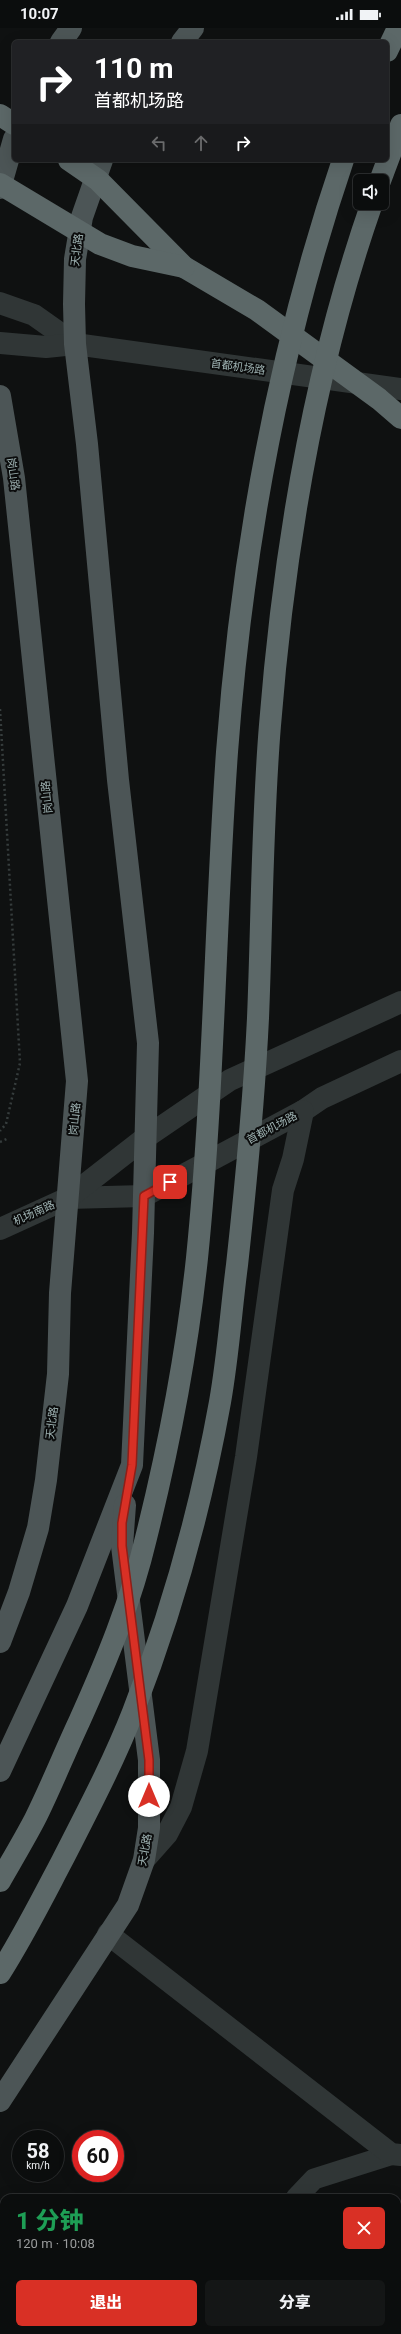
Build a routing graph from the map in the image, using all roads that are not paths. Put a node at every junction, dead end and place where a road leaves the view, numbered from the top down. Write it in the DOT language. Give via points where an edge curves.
graph roads {
  1 [pos="71,28"];
  2 [pos="193,28"];
  3 [pos="398,28"];
  4 [pos="62,40"];
  5 [pos="184,40"];
  6 [pos="389,47"];
  7 [pos="0,115"];
  8 [pos="12,123"];
  9 [pos="401,125"];
  10 [pos="12,146"];
  11 [pos="389,157"];
  12 [pos="72,162"];
  13 [pos="101,162"];
  14 [pos="342,162"];
  15 [pos="387,162"];
  16 [pos="383,174"];
  17 [pos="0,184"];
  18 [pos="0,188"];
  19 [pos="370,210"];
  20 [pos="184,267"];
  21 [pos="0,303"];
  22 [pos="0,343"];
  23 [pos="75,344"];
  24 [pos="401,389"];
  25 [pos="0,396"];
  26 [pos="401,418"];
  27 [pos="401,1002"];
  28 [pos="401,1061"];
  29 [pos="303,1111"];
  30 [pos="145,1138"];
  31 [pos="144,1196"];
  32 [pos="68,1198"];
  33 [pos="0,1229"];
  34 [pos="132,1465"];
  35 [pos="0,1642"];
  36 [pos="0,1771"];
  37 [pos="144,1860"];
  38 [pos="0,1881"];
  39 [pos="108,1934"];
  40 [pos="0,1973"];
  41 [pos="0,2101"];
  42 [pos="397,2155"];
  43 [pos="300,2194"];
  1 -- 4 [label="main road"];
  2 -- 5 [label="main road"];
  3 -- 6 [label="highway"];
  7 -- 8 [label="highway"];
  9 -- 11 [label="highway"];
  10 -- 18 [label="main road"];
  12 -- 20 [label="highway, bridge" via="98,180"];
  13 -- 23 [label="main road, 天北路" via="82,217 75,259"];
  14 -- 38 [label="highway, bridge" via="319,231 284,363 258,497 241,612 227,749 206,1161 180,1380 146,1541 122,1620 95,1687 34,1820"];
  15 -- 16 [label="highway"];
  17 -- 20 [label="highway, bridge" via="100,244 132,256"];
  19 -- 40 [label="highway, bridge" via="352,259 308,434 279,626 262,868 252,1124 220,1400 186,1552 161,1635 132,1714 106,1776 21,1939"];
  20 -- 26 [label="highway, bridge" via="257,310"];
  21 -- 23 [label="street, 首都机场路" via="34,315"];
  22 -- 23 [label="street, 首都机场路" via="46,347"];
  23 -- 24 [label="street, 首都机场路"];
  23 -- 30 [label="main road" via="87,444 119,788 148,1043"];
  25 -- 32 [label="main road, 岗山路" via="14,478 77,1080"];
  27 -- 30 [label="street" via="230,1080"];
  28 -- 29 [label="street, 首都机场路" via="322,1098"];
  29 -- 31 [label="street, 首都机场路"];
  29 -- 37 [label="street" via="294,1159 283,1190 246,1457 197,1750 181,1807 167,1834"];
  30 -- 31 [label="main road, 天北路"];
  30 -- 32 [label="street"];
  31 -- 32 [label="street"];
  31 -- 34 [label="main road, 天北路"];
  32 -- 33 [label="street, 机场南路"];
  32 -- 35 [label="main road, 天北路" via="60,1293 58,1374 46,1480 38,1528 19,1592"];
  34 -- 36 [label="main road, 天北路" via="77,1606"];
  34 -- 37 [label="main road, 天北路" via="122,1523 122,1546 149,1760 148,1828"];
  37 -- 39 [label="main road, 天北路" via="128,1905"];
  39 -- 41 [label="main road, 天北路"];
  39 -- 42 [label="street"];
  42 -- 43 [label="lane" via="314,2180"];
}
